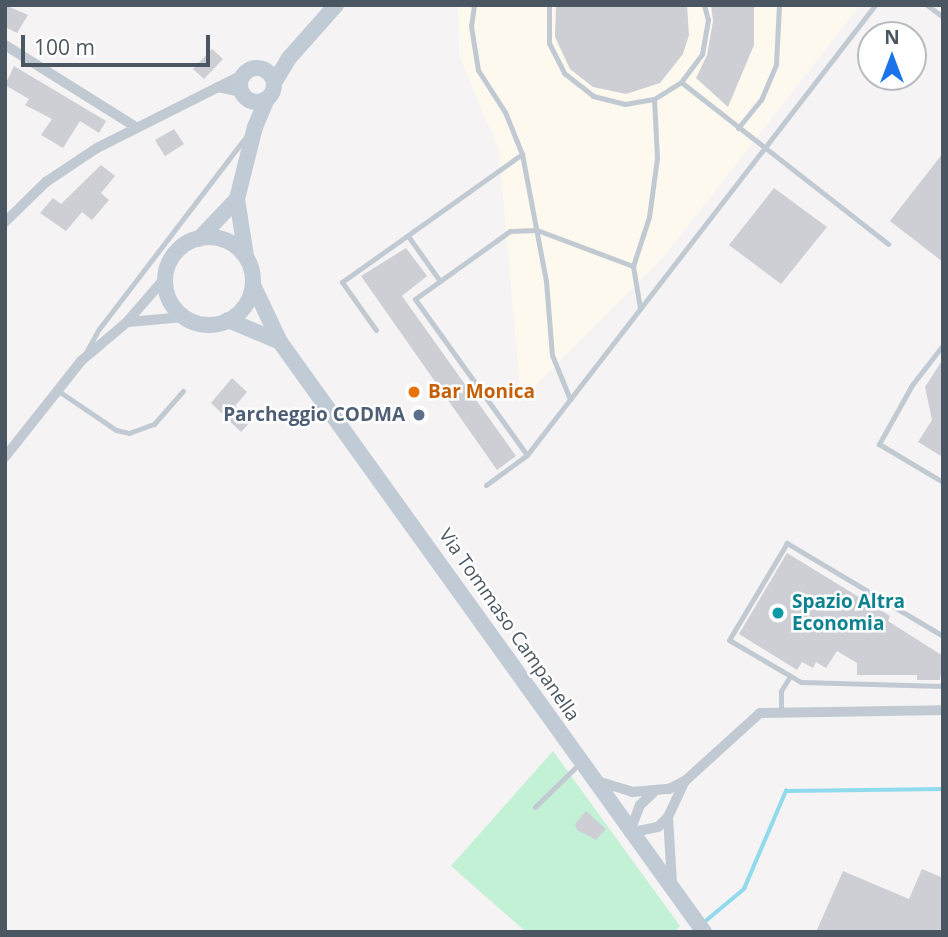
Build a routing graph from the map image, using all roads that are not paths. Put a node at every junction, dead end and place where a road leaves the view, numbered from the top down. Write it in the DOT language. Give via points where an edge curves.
graph roads {
  1 [pos="336,5"];
  2 [pos="474,5"];
  3 [pos="549,5"];
  4 [pos="704,5"];
  5 [pos="779,5"];
  6 [pos="875,5"];
  7 [pos="927,5"];
  8 [pos="943,18"];
  9 [pos="5,46"];
  10 [pos="289,58"];
  11 [pos="258,67"];
  12 [pos="242,75"];
  13 [pos="681,82"];
  14 [pos="274,83"];
  15 [pos="215,88"];
  16 [pos="245,96"];
  17 [pos="267,99"];
  18 [pos="654,99"];
  19 [pos="134,126"];
  20 [pos="255,127"];
  21 [pos="738,128"];
  22 [pos="765,149"];
  23 [pos="522,155"];
  24 [pos="237,199"];
  25 [pos="5,222"];
  26 [pos="537,230"];
  27 [pos="408,236"];
  28 [pos="199,239"];
  29 [pos="888,244"];
  30 [pos="246,258"];
  31 [pos="633,266"];
  32 [pos="165,278"];
  33 [pos="440,281"];
  34 [pos="253,285"];
  35 [pos="640,308"];
  36 [pos="184,317"];
  37 [pos="228,320"];
  38 [pos="126,323"];
  39 [pos="376,330"];
  40 [pos="280,342"];
  41 [pos="943,345"];
  42 [pos="81,361"];
  43 [pos="57,390"];
  44 [pos="183,391"];
  45 [pos="570,399"];
  46 [pos="527,455"];
  47 [pos="5,457"];
  48 [pos="943,482"];
  49 [pos="486,485"];
  50 [pos="943,636"];
  51 [pos="790,676"];
  52 [pos="943,686"];
  53 [pos="943,710"];
  54 [pos="781,713"];
  55 [pos="580,763"];
  56 [pos="591,778"];
  57 [pos="685,781"];
  58 [pos="653,793"];
  59 [pos="535,807"];
  60 [pos="668,817"];
  61 [pos="629,832"];
  62 [pos="675,896"];
  63 [pos="704,932"];
  1 -- 10 [label="main road"];
  2 -- 23 [label="lane" via="471,26 478,70 505,112"];
  3 -- 18 [label="lane" via="548,43 564,73 593,96 625,104"];
  4 -- 13 [label="lane" via="708,20 702,54"];
  5 -- 21 [label="lane" via="776,64 761,100"];
  6 -- 22 [label="lane"];
  7 -- 8 [label="lane"];
  9 -- 19 [label="street"];
  10 -- 11 [label="main road"];
  10 -- 14 [label="main road"];
  11 -- 12 [label="main road"];
  11 -- 14 [label="main road" via="269,72"];
  12 -- 15 [label="street"];
  12 -- 16 [label="main road"];
  13 -- 18 [label="lane"];
  13 -- 21 [label="lane"];
  14 -- 17 [label="main road"];
  15 -- 16 [label="street"];
  15 -- 19 [label="street"];
  16 -- 17 [label="main road"];
  16 -- 20 [label="main road"];
  17 -- 20 [label="main road"];
  18 -- 31 [label="lane" via="657,158 649,217"];
  19 -- 25 [label="street" via="46,182"];
  20 -- 24 [label="main road"];
  20 -- 42 [label="lane" via="235,147 99,329"];
  21 -- 22 [label="lane"];
  22 -- 29 [label="lane"];
  22 -- 35 [label="lane"];
  23 -- 26 [label="lane"];
  23 -- 27 [label="lane"];
  24 -- 28 [label="main road"];
  24 -- 30 [label="main road"];
  26 -- 31 [label="lane"];
  26 -- 33 [label="lane" via="510,231"];
  26 -- 45 [label="lane" via="552,355"];
  27 -- 33 [label="lane"];
  27 -- 39 [label="lane" via="342,282"];
  28 -- 30 [label="main road" via="226,241"];
  28 -- 32 [label="main road" via="176,253"];
  30 -- 34 [label="main road"];
  31 -- 35 [label="lane"];
  32 -- 36 [label="main road" via="168,296"];
  32 -- 38 [label="street"];
  33 -- 46 [label="lane" via="415,299"];
  34 -- 37 [label="main road" via="248,302"];
  34 -- 40 [label="main road, Via Tommaso Campanella"];
  35 -- 45 [label="lane"];
  36 -- 37 [label="main road" via="210,325"];
  36 -- 38 [label="street"];
  37 -- 40 [label="main road"];
  38 -- 42 [label="street"];
  40 -- 55 [label="main road, Via Tommaso Campanella"];
  41 -- 48 [label="lane" via="912,385 879,444"];
  42 -- 43 [label="street"];
  43 -- 44 [label="lane" via="116,430 128,433 154,424"];
  43 -- 47 [label="street"];
  45 -- 46 [label="lane"];
  46 -- 49 [label="lane"];
  50 -- 51 [label="lane" via="787,543 729,640"];
  51 -- 52 [label="lane" via="801,682"];
  51 -- 54 [label="lane" via="781,691"];
  53 -- 54 [label="street"];
  54 -- 57 [label="street" via="760,713"];
  55 -- 56 [label="main road, Via Tommaso Campanella"];
  55 -- 59 [label="lane"];
  56 -- 58 [label="street" via="612,788"];
  56 -- 61 [label="main road, Via Tommaso Campanella"];
  57 -- 58 [label="street"];
  57 -- 60 [label="street"];
  58 -- 61 [label="street" via="640,805"];
  60 -- 61 [label="street" via="658,827"];
  60 -- 62 [label="street"];
  61 -- 62 [label="main road, Via Tommaso Campanella"];
  62 -- 63 [label="main road, Via Tommaso Campanella"];
}
